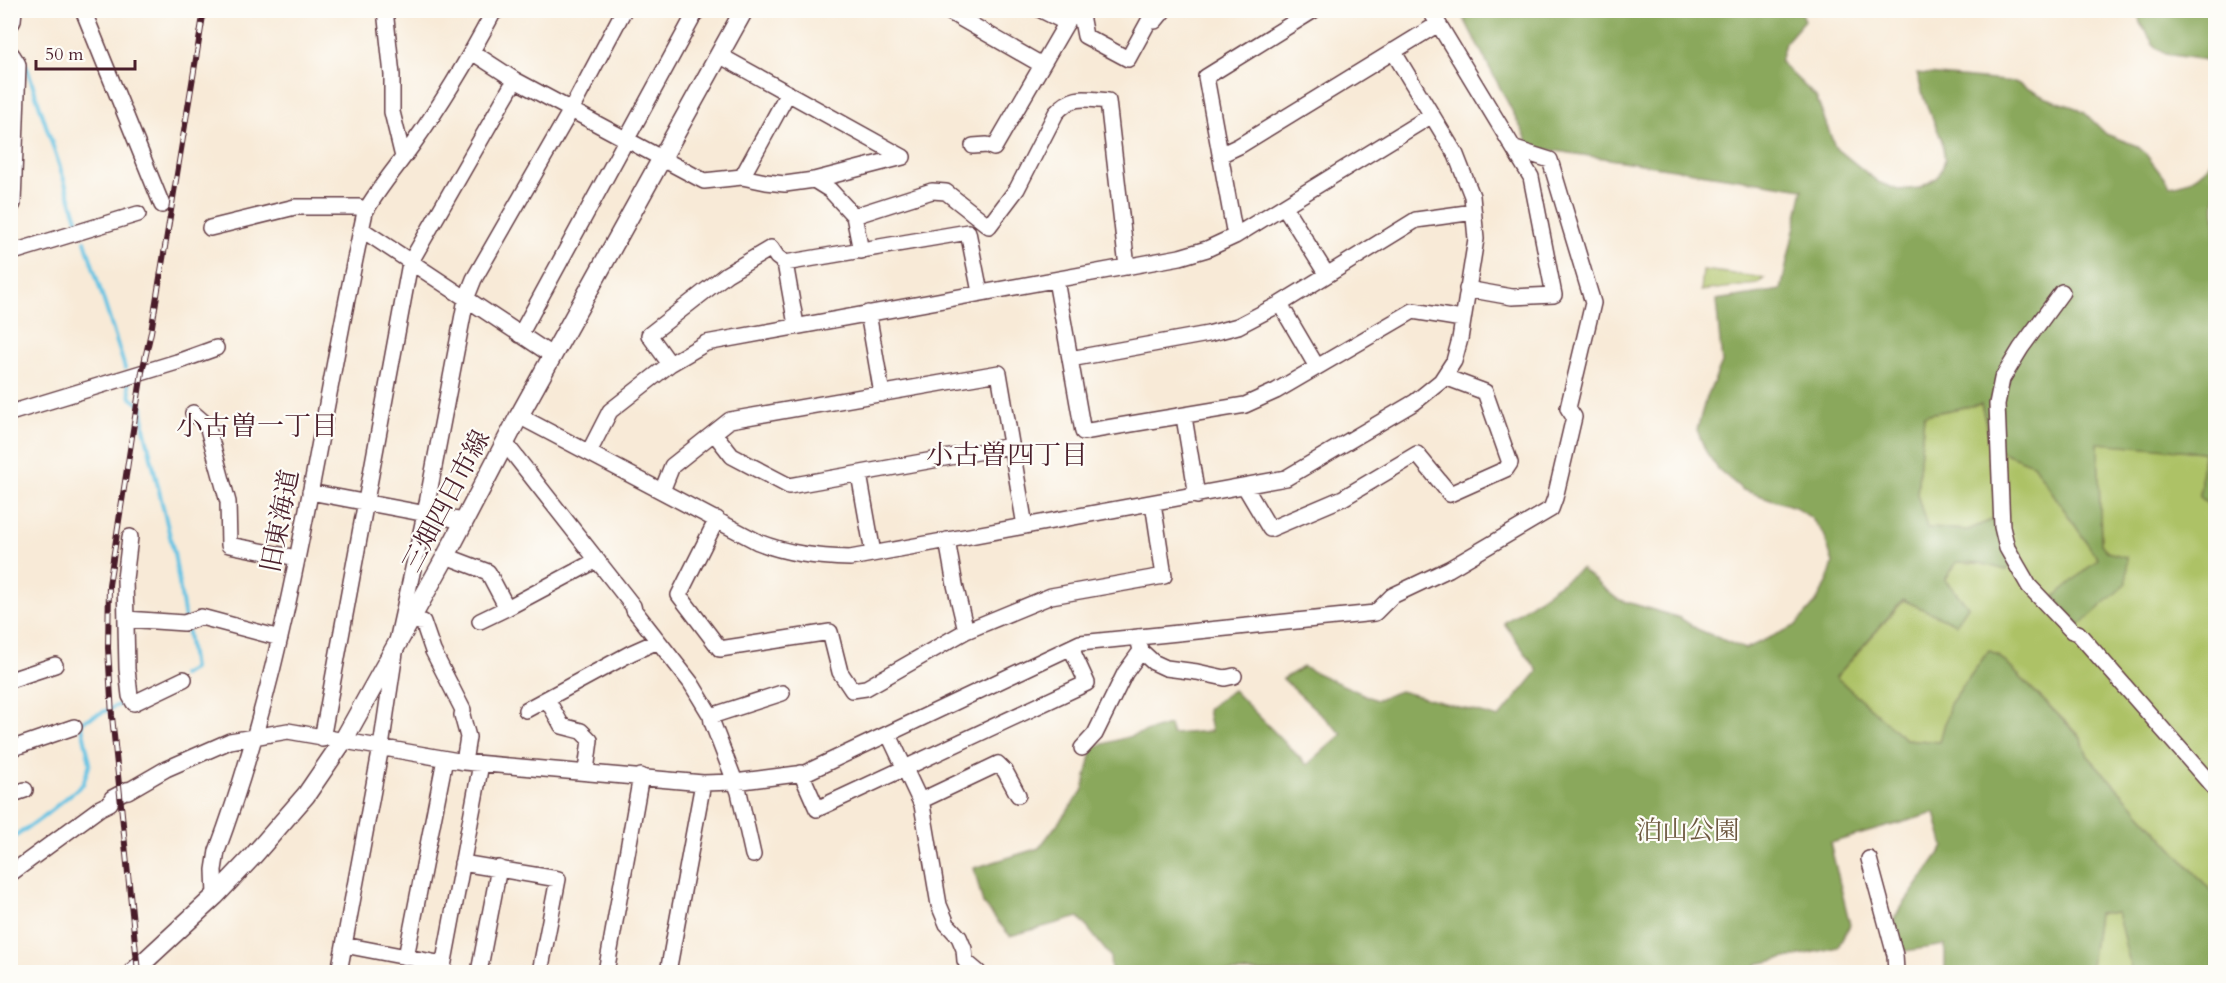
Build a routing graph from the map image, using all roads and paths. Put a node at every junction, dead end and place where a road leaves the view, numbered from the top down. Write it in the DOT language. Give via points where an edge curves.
graph roads {
  1 [pos="11,10"];
  2 [pos="83,10"];
  3 [pos="385,10"];
  4 [pos="498,10"];
  5 [pos="624,10"];
  6 [pos="697,10"];
  7 [pos="744,10"];
  8 [pos="946,10"];
  9 [pos="1041,10"];
  10 [pos="1080,10"];
  11 [pos="1314,10"];
  12 [pos="1152,13"];
  13 [pos="1069,17"];
  14 [pos="1434,17"];
  15 [pos="10,20"];
  16 [pos="1393,51"];
  17 [pos="472,52"];
  18 [pos="719,55"];
  19 [pos="10,57"];
  20 [pos="1042,65"];
  21 [pos="515,80"];
  22 [pos="788,93"];
  23 [pos="571,110"];
  24 [pos="1432,116"];
  25 [pos="628,139"];
  26 [pos="973,146"];
  27 [pos="1515,149"];
  28 [pos="1220,155"];
  29 [pos="403,157"];
  30 [pos="662,160"];
  31 [pos="742,177"];
  32 [pos="814,180"];
  33 [pos="10,203"];
  34 [pos="162,206"];
  35 [pos="1284,206"];
  36 [pos="364,212"];
  37 [pos="1474,212"];
  38 [pos="138,214"];
  39 [pos="854,216"];
  40 [pos="210,228"];
  41 [pos="361,229"];
  42 [pos="1235,236"];
  43 [pos="861,251"];
  44 [pos="10,253"];
  45 [pos="410,263"];
  46 [pos="785,263"];
  47 [pos="1126,267"];
  48 [pos="1326,274"];
  49 [pos="1056,280"];
  50 [pos="1467,289"];
  51 [pos="980,292"];
  52 [pos="2062,292"];
  53 [pos="466,298"];
  54 [pos="1280,304"];
  55 [pos="868,313"];
  56 [pos="1462,319"];
  57 [pos="796,326"];
  58 [pos="520,335"];
  59 [pos="216,348"];
  60 [pos="553,356"];
  61 [pos="1070,360"];
  62 [pos="1589,362"];
  63 [pos="670,364"];
  64 [pos="1317,367"];
  65 [pos="1445,377"];
  66 [pos="882,394"];
  67 [pos="10,413"];
  68 [pos="193,413"];
  69 [pos="519,416"];
  70 [pos="1184,417"];
  71 [pos="1574,417"];
  72 [pos="714,433"];
  73 [pos="505,443"];
  74 [pos="1011,446"];
  75 [pos="589,452"];
  76 [pos="859,474"];
  77 [pos="1245,487"];
  78 [pos="662,491"];
  79 [pos="310,492"];
  80 [pos="1197,495"];
  81 [pos="365,502"];
  82 [pos="1153,503"];
  83 [pos="425,514"];
  84 [pos="717,519"];
  85 [pos="464,521"];
  86 [pos="1025,526"];
  87 [pos="130,537"];
  88 [pos="948,540"];
  89 [pos="873,553"];
  90 [pos="447,556"];
  91 [pos="297,558"];
  92 [pos="597,560"];
  93 [pos="507,608"];
  94 [pos="126,619"];
  95 [pos="410,621"];
  96 [pos="480,621"];
  97 [pos="966,631"];
  98 [pos="280,638"];
  99 [pos="658,641"];
  100 [pos="1139,644"];
  101 [pos="396,646"];
  102 [pos="1071,648"];
  103 [pos="55,665"];
  104 [pos="1233,676"];
  105 [pos="184,679"];
  106 [pos="10,680"];
  107 [pos="782,693"];
  108 [pos="547,699"];
  109 [pos="526,710"];
  110 [pos="711,716"];
  111 [pos="74,727"];
  112 [pos="889,735"];
  113 [pos="256,736"];
  114 [pos="322,738"];
  115 [pos="343,741"];
  116 [pos="381,747"];
  117 [pos="1082,748"];
  118 [pos="10,749"];
  119 [pos="445,759"];
  120 [pos="464,762"];
  121 [pos="481,764"];
  122 [pos="905,768"];
  123 [pos="586,771"];
  124 [pos="801,773"];
  125 [pos="641,776"];
  126 [pos="735,782"];
  127 [pos="703,783"];
  128 [pos="2216,790"];
  129 [pos="1018,795"];
  130 [pos="920,801"];
  131 [pos="753,855"];
  132 [pos="1869,859"];
  133 [pos="462,862"];
  134 [pos="499,868"];
  135 [pos="10,874"];
  136 [pos="214,896"];
  137 [pos="344,945"];
  138 [pos="406,957"];
  139 [pos="964,967"];
  140 [pos="443,968"];
  141 [pos="133,972"];
  142 [pos="339,972"];
  143 [pos="479,972"];
  144 [pos="540,972"];
  145 [pos="606,972"];
  146 [pos="668,972"];
  147 [pos="978,972"];
  148 [pos="1896,972"];
  1 -- 15 [label="highway"];
  2 -- 34 [label="street"];
  3 -- 29 [label="street" via="392,112"];
  4 -- 17 [label="street, 旧東海道"];
  5 -- 23 [label="street"];
  6 -- 25 [label="street"];
  7 -- 18 [label="main road, 三畑四日市線"];
  8 -- 20 [label="street"];
  9 -- 13 [label="street"];
  10 -- 12 [label="street" via="1084,36 1128,58"];
  11 -- 28 [label="street" via="1206,78"];
  13 -- 20 [label="street"];
  14 -- 16 [label="street"];
  14 -- 27 [label="street"];
  16 -- 24 [label="street"];
  16 -- 28 [label="street"];
  17 -- 21 [label="street"];
  17 -- 29 [label="street, 旧東海道"];
  18 -- 22 [label="street"];
  18 -- 30 [label="main road, 三畑四日市線"];
  19 -- 33 [label="highway" via="15,65"];
  20 -- 26 [label="street" via="994,148"];
  21 -- 23 [label="street"];
  21 -- 45 [label="street"];
  22 -- 31 [label="street"];
  22 -- 32 [label="street" via="903,157"];
  23 -- 25 [label="street"];
  23 -- 53 [label="street"];
  24 -- 35 [label="street"];
  24 -- 37 [label="street" via="1466,177"];
  25 -- 30 [label="street"];
  25 -- 58 [label="street"];
  27 -- 50 [label="street" via="1531,177 1554,295 1512,297"];
  27 -- 71 [label="street" via="1550,160 1593,303 1568,408"];
  28 -- 42 [label="street"];
  29 -- 36 [label="street, 旧東海道"];
  30 -- 31 [label="street" via="704,181"];
  30 -- 60 [label="main road, 三畑四日市線"];
  31 -- 32 [label="street" via="785,184"];
  32 -- 39 [label="street" via="830,190"];
  35 -- 42 [label="street"];
  35 -- 48 [label="street"];
  36 -- 40 [label="street" via="359,207 295,207"];
  36 -- 41 [label="street, 旧東海道"];
  37 -- 48 [label="street" via="1416,220"];
  37 -- 50 [label="street" via="1476,238"];
  38 -- 44 [label="street"];
  39 -- 43 [label="street"];
  39 -- 47 [label="street" via="932,191 946,192 989,226 1017,189 1062,106 1079,98 1108,101"];
  41 -- 45 [label="street"];
  41 -- 79 [label="street, 旧東海道"];
  42 -- 47 [label="street" via="1198,252"];
  43 -- 46 [label="street"];
  43 -- 51 [label="street" via="968,232"];
  45 -- 53 [label="street"];
  45 -- 81 [label="street"];
  46 -- 57 [label="street"];
  46 -- 63 [label="street" via="771,248 728,274 649,335"];
  47 -- 49 [label="street"];
  48 -- 54 [label="street"];
  49 -- 51 [label="street"];
  49 -- 61 [label="street"];
  50 -- 56 [label="street"];
  51 -- 55 [label="street"];
  52 -- 128 [label="street" via="2002,379 1996,404 2002,526 2007,548 2035,594 2072,632 2078,633"];
  53 -- 58 [label="street"];
  53 -- 83 [label="street"];
  54 -- 61 [label="street" via="1238,326"];
  54 -- 64 [label="street"];
  55 -- 57 [label="street"];
  55 -- 66 [label="street"];
  56 -- 64 [label="street" via="1413,310"];
  56 -- 65 [label="street" via="1457,350"];
  57 -- 63 [label="street" via="706,343"];
  58 -- 60 [label="street"];
  59 -- 67 [label="street"];
  60 -- 69 [label="main road, 三畑四日市線"];
  61 -- 70 [label="street" via="1083,432"];
  62 -- 71 [label="street"];
  63 -- 75 [label="street" via="610,411"];
  64 -- 70 [label="street" via="1245,405"];
  65 -- 77 [label="street" via="1416,402 1286,478"];
  65 -- 77 [label="street" via="1485,392 1510,463 1506,469 1450,494 1417,454 1343,498 1270,529"];
  66 -- 72 [label="street" via="730,420"];
  66 -- 74 [label="street" via="999,373"];
  68 -- 91 [label="street" via="207,425 228,502 229,545"];
  69 -- 73 [label="main road, 三畑四日市線"];
  69 -- 75 [label="street"];
  70 -- 80 [label="street"];
  71 -- 100 [label="street" via="1551,509 1449,569 1392,596 1375,613"];
  72 -- 76 [label="street" via="732,456 789,486"];
  72 -- 78 [label="street" via="672,466"];
  73 -- 85 [label="main road, 三畑四日市線"];
  73 -- 92 [label="street"];
  74 -- 76 [label="street"];
  74 -- 86 [label="street"];
  75 -- 78 [label="street"];
  76 -- 89 [label="street"];
  77 -- 80 [label="street"];
  78 -- 84 [label="street"];
  79 -- 81 [label="street"];
  79 -- 91 [label="street, 旧東海道"];
  80 -- 82 [label="street"];
  81 -- 83 [label="street"];
  81 -- 114 [label="street"];
  82 -- 86 [label="street"];
  82 -- 97 [label="street" via="1164,576 1051,596"];
  83 -- 85 [label="street"];
  83 -- 101 [label="street"];
  84 -- 89 [label="street" via="776,549 817,557 850,558"];
  84 -- 97 [label="street" via="679,595 720,649 830,632 840,672 852,690 866,688"];
  85 -- 90 [label="main road, 三畑四日市線"];
  86 -- 88 [label="street"];
  87 -- 94 [label="street"];
  88 -- 89 [label="street"];
  88 -- 97 [label="street"];
  90 -- 93 [label="street" via="488,572"];
  90 -- 95 [label="main road, 三畑四日市線"];
  91 -- 98 [label="street, 旧東海道"];
  92 -- 93 [label="street"];
  92 -- 99 [label="street"];
  93 -- 96 [label="street"];
  94 -- 98 [label="street" via="187,622 201,617"];
  94 -- 105 [label="street" via="127,669 134,703"];
  95 -- 101 [label="main road, 三畑四日市線"];
  95 -- 120 [label="street" via="423,622 462,710 468,737"];
  98 -- 113 [label="street, 旧東海道"];
  99 -- 108 [label="street"];
  99 -- 110 [label="street"];
  100 -- 102 [label="street" via="1080,643"];
  100 -- 104 [label="street" via="1153,662 1166,668"];
  100 -- 117 [label="street" via="1095,734"];
  101 -- 115 [label="main road, 三畑四日市線"];
  101 -- 116 [label="street"];
  102 -- 112 [label="street"];
  102 -- 122 [label="street" via="1087,683"];
  103 -- 106 [label="street"];
  107 -- 110 [label="street"];
  108 -- 109 [label="street"];
  108 -- 123 [label="street" via="562,726 581,730 590,740"];
  110 -- 126 [label="street"];
  111 -- 118 [label="street"];
  112 -- 122 [label="street"];
  112 -- 124 [label="street"];
  113 -- 114 [label="street" via="288,731"];
  113 -- 135 [label="street" via="230,741 120,793"];
  113 -- 136 [label="street, 旧東海道" via="217,851"];
  114 -- 115 [label="street"];
  115 -- 116 [label="street"];
  115 -- 136 [label="main road, 三畑四日市線" via="306,795"];
  116 -- 119 [label="street"];
  116 -- 137 [label="street"];
  119 -- 120 [label="street"];
  119 -- 138 [label="street"];
  120 -- 121 [label="street"];
  121 -- 123 [label="street"];
  121 -- 133 [label="street"];
  122 -- 124 [label="street" via="817,809"];
  122 -- 130 [label="street"];
  123 -- 125 [label="street"];
  124 -- 126 [label="street"];
  125 -- 127 [label="street"];
  125 -- 145 [label="street"];
  126 -- 127 [label="street"];
  126 -- 131 [label="street"];
  127 -- 146 [label="street"];
  129 -- 130 [label="street" via="998,764"];
  130 -- 139 [label="street" via="939,905 964,949"];
  132 -- 148 [label="street"];
  133 -- 134 [label="street"];
  133 -- 140 [label="street"];
  134 -- 143 [label="street"];
  134 -- 144 [label="street" via="558,879"];
  136 -- 141 [label="main road, 三畑四日市線"];
  137 -- 138 [label="street"];
  137 -- 142 [label="street"];
  138 -- 140 [label="street"];
  139 -- 147 [label="street"];
}
